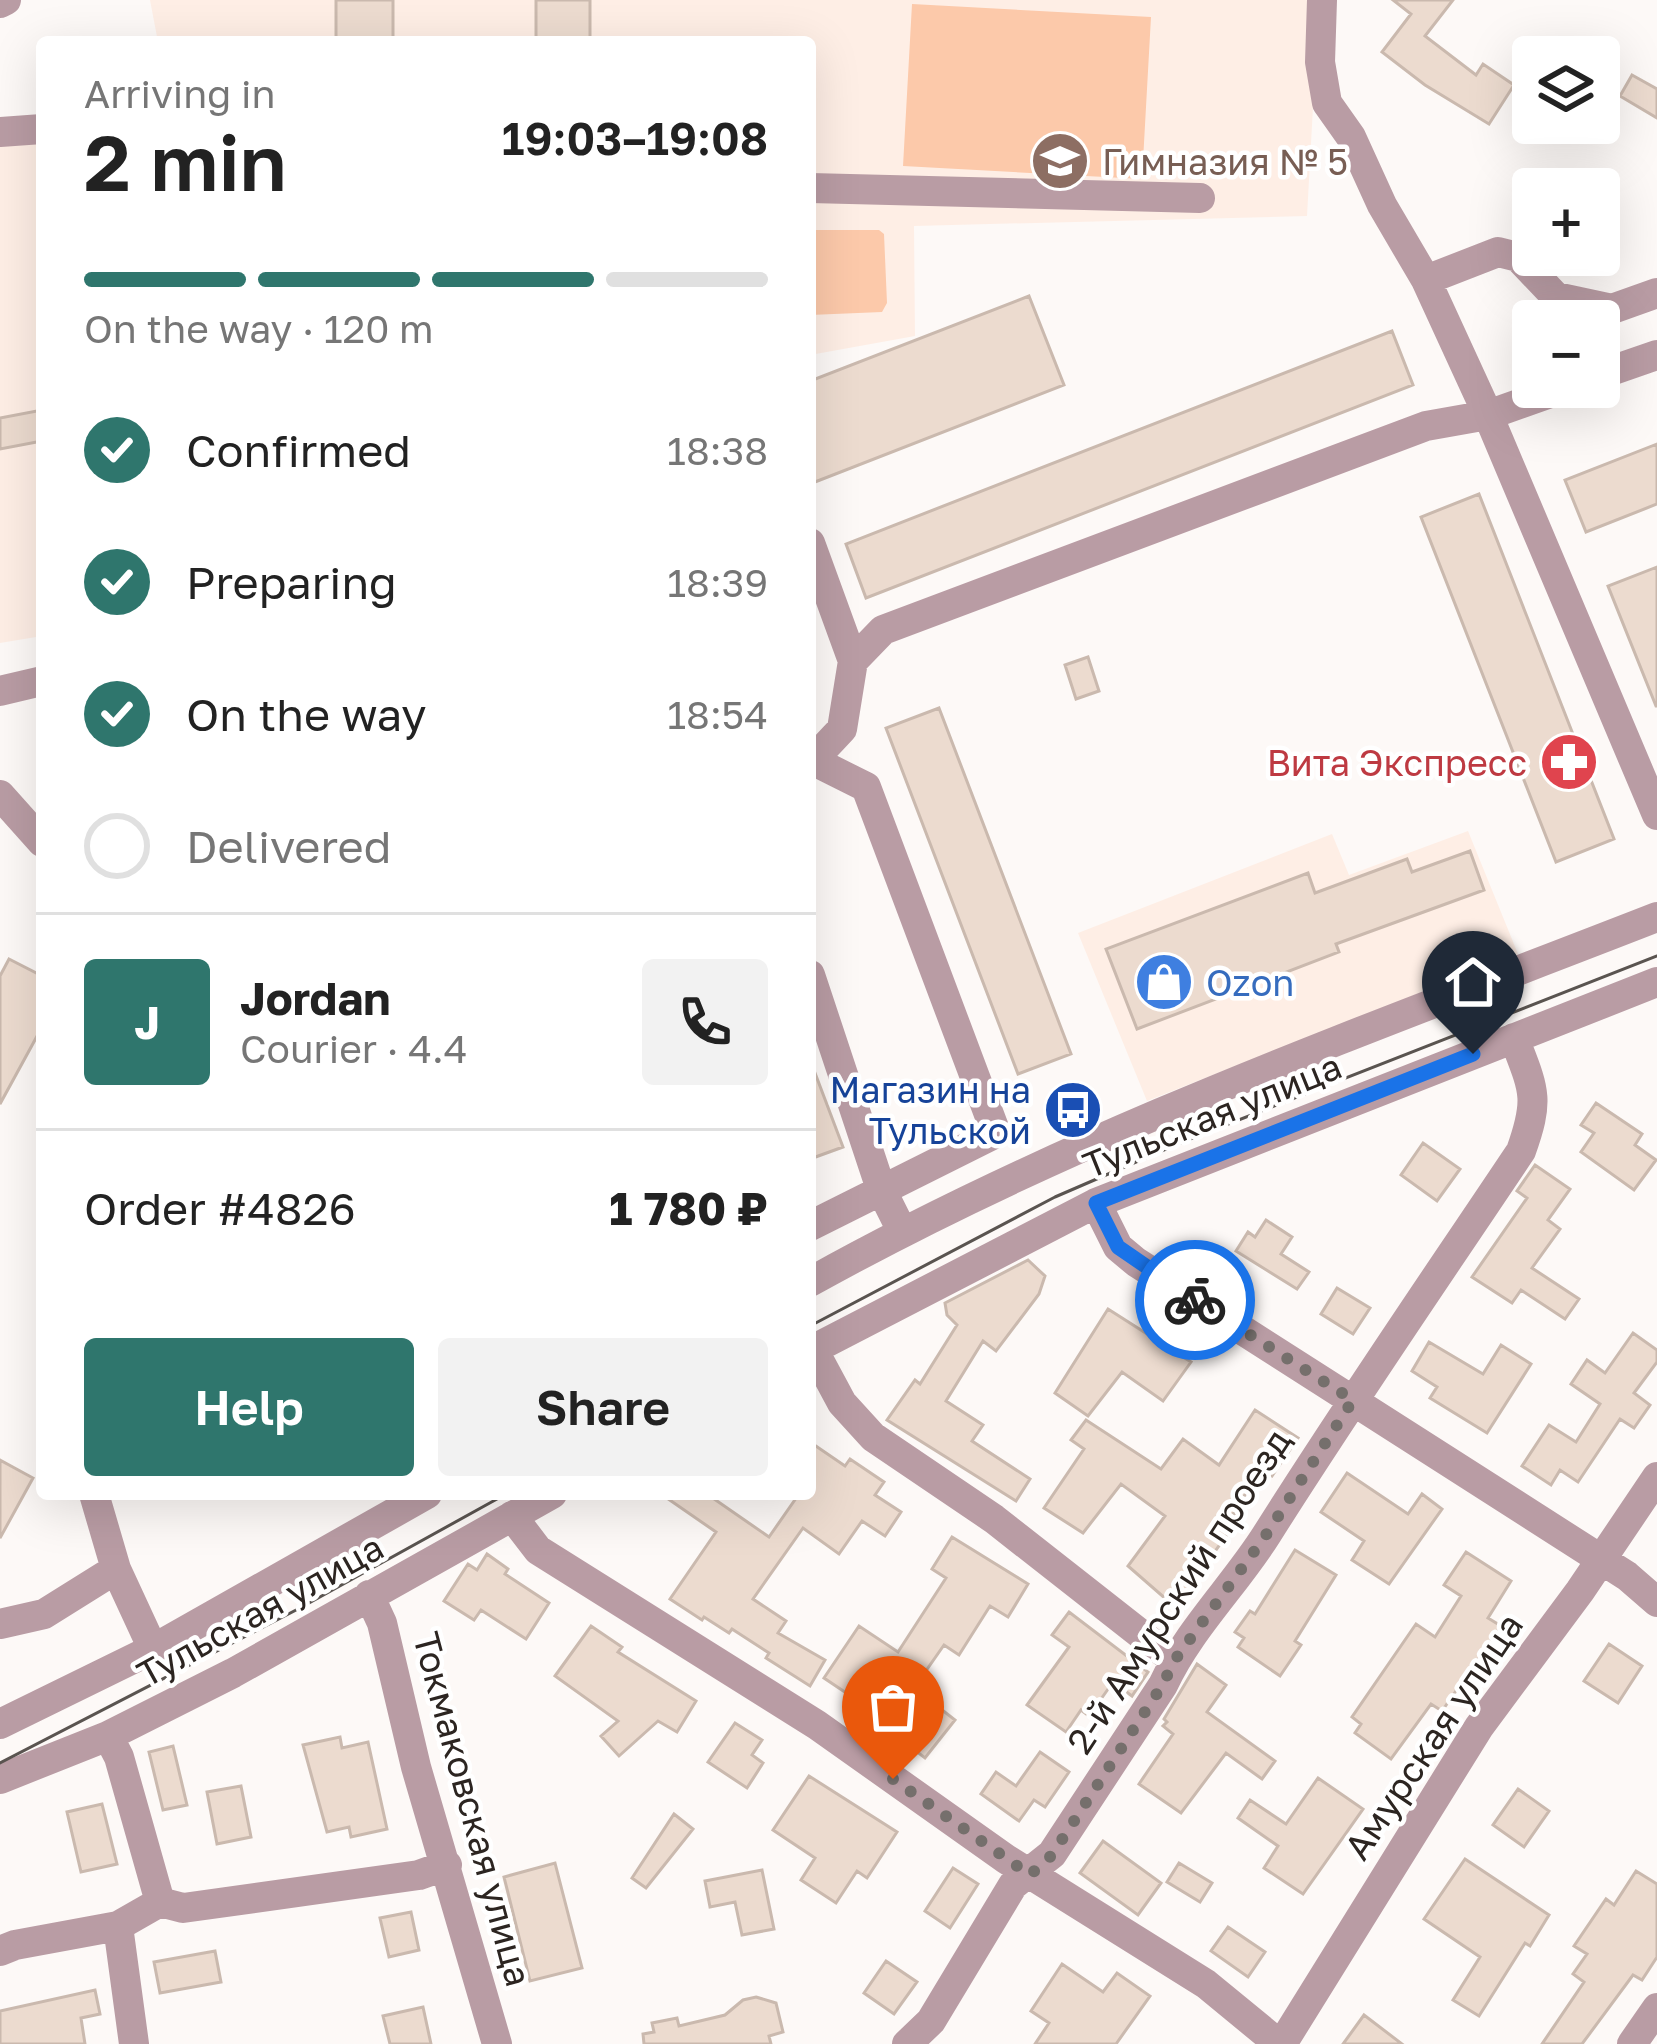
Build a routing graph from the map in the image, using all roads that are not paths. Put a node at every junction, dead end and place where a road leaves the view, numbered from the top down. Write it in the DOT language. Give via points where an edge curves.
graph roads {
  1 [pos="1326,4"];
  2 [pos="36,129"];
  3 [pos="0,132"];
  4 [pos="816,188"];
  5 [pos="1200,198"];
  6 [pos="1426,280"];
  7 [pos="1657,292"];
  8 [pos="1657,355"];
  9 [pos="1620,368"];
  10 [pos="1512,406"];
  11 [pos="1488,415"];
  12 [pos="816,559"];
  13 [pos="853,661"];
  14 [pos="36,682"];
  15 [pos="0,691"];
  16 [pos="816,758"];
  17 [pos="816,764"];
  18 [pos="0,795"];
  19 [pos="1657,814"];
  20 [pos="36,835"];
  21 [pos="1657,917"];
  22 [pos="1657,982"];
  23 [pos="816,993"];
  24 [pos="1514,1038"];
  25 [pos="881,1189"];
  26 [pos="1096,1203"];
  27 [pos="816,1223"];
  28 [pos="902,1231"];
  29 [pos="816,1279"];
  30 [pos="816,1348"];
  31 [pos="816,1357"];
  32 [pos="1353,1400"];
  33 [pos="1657,1477"];
  34 [pos="96,1500"];
  35 [pos="416,1500"];
  36 [pos="541,1500"];
  37 [pos="512,1516"];
  38 [pos="1601,1559"];
  39 [pos="116,1569"];
  40 [pos="368,1595"];
  41 [pos="1657,1602"];
  42 [pos="0,1624"];
  43 [pos="153,1649"];
  44 [pos="1174,1661"];
  45 [pos="0,1724"];
  46 [pos="108,1736"];
  47 [pos="0,1779"];
  48 [pos="447,1864"];
  49 [pos="1030,1875"];
  50 [pos="160,1902"];
  51 [pos="118,1926"];
  52 [pos="0,1951"];
  53 [pos="1657,2008"];
  54 [pos="134,2044"];
  55 [pos="497,2044"];
  56 [pos="907,2044"];
  57 [pos="1281,2044"];
  58 [pos="1632,2044"];
  1 -- 6 [label="street" via="1320,62 1327,103"];
  2 -- 3 [label="street"];
  4 -- 5 [label="street"];
  6 -- 7 [label="street" via="1498,252 1518,257 1556,297 1612,309"];
  6 -- 11 [label="street"];
  8 -- 9 [label="street"];
  10 -- 11 [label="street"];
  11 -- 13 [label="street" via="1426,426 883,630"];
  11 -- 19 [label="street"];
  12 -- 13 [label="street"];
  13 -- 16 [label="street" via="842,729"];
  14 -- 15 [label="street"];
  17 -- 25 [label="street" via="866,788 996,1133"];
  18 -- 20 [label="street"];
  21 -- 28 [label="street, Тульская улица" via="1144,1118"];
  22 -- 24 [label="street, Тульская улица"];
  23 -- 25 [label="street"];
  24 -- 26 [label="street, Тульская улица"];
  24 -- 32 [label="street, 2-й Амурский проезд" via="1535,1112 1521,1151"];
  25 -- 27 [label="street"];
  25 -- 28 [label="street"];
  26 -- 30 [label="street, Тульская улица"];
  26 -- 32 [label="street" via="1118,1247 1136,1262"];
  28 -- 29 [label="street, Тульская улица"];
  31 -- 44 [label="street" via="873,1437 994,1519"];
  32 -- 38 [label="street"];
  32 -- 44 [label="street, 2-й Амурский проезд"];
  33 -- 38 [label="street, Амурская улица"];
  34 -- 39 [label="street"];
  35 -- 43 [label="street, Тульская улица"];
  36 -- 37 [label="street, Тульская улица"];
  37 -- 40 [label="street, Тульская улица"];
  37 -- 49 [label="street" via="538,1550 818,1725"];
  38 -- 41 [label="street"];
  38 -- 57 [label="street, Амурская улица" via="1479,1727"];
  39 -- 42 [label="street" via="44,1614"];
  39 -- 43 [label="street"];
  40 -- 46 [label="street, Тульская улица"];
  40 -- 48 [label="street, Токмаковская улица"];
  43 -- 45 [label="street, Тульская улица"];
  44 -- 49 [label="street, 2-й Амурский проезд" via="1052,1855"];
  46 -- 47 [label="street, Тульская улица"];
  46 -- 50 [label="street"];
  48 -- 50 [label="street" via="419,1875 183,1908"];
  48 -- 55 [label="street, Токмаковская улица"];
  49 -- 56 [label="street, 2-й Амурский проезд" via="1013,1885 931,2021"];
  49 -- 57 [label="street" via="1206,1984"];
  50 -- 51 [label="street"];
  51 -- 52 [label="street"];
  51 -- 54 [label="street"];
  53 -- 58 [label="street"];
}
